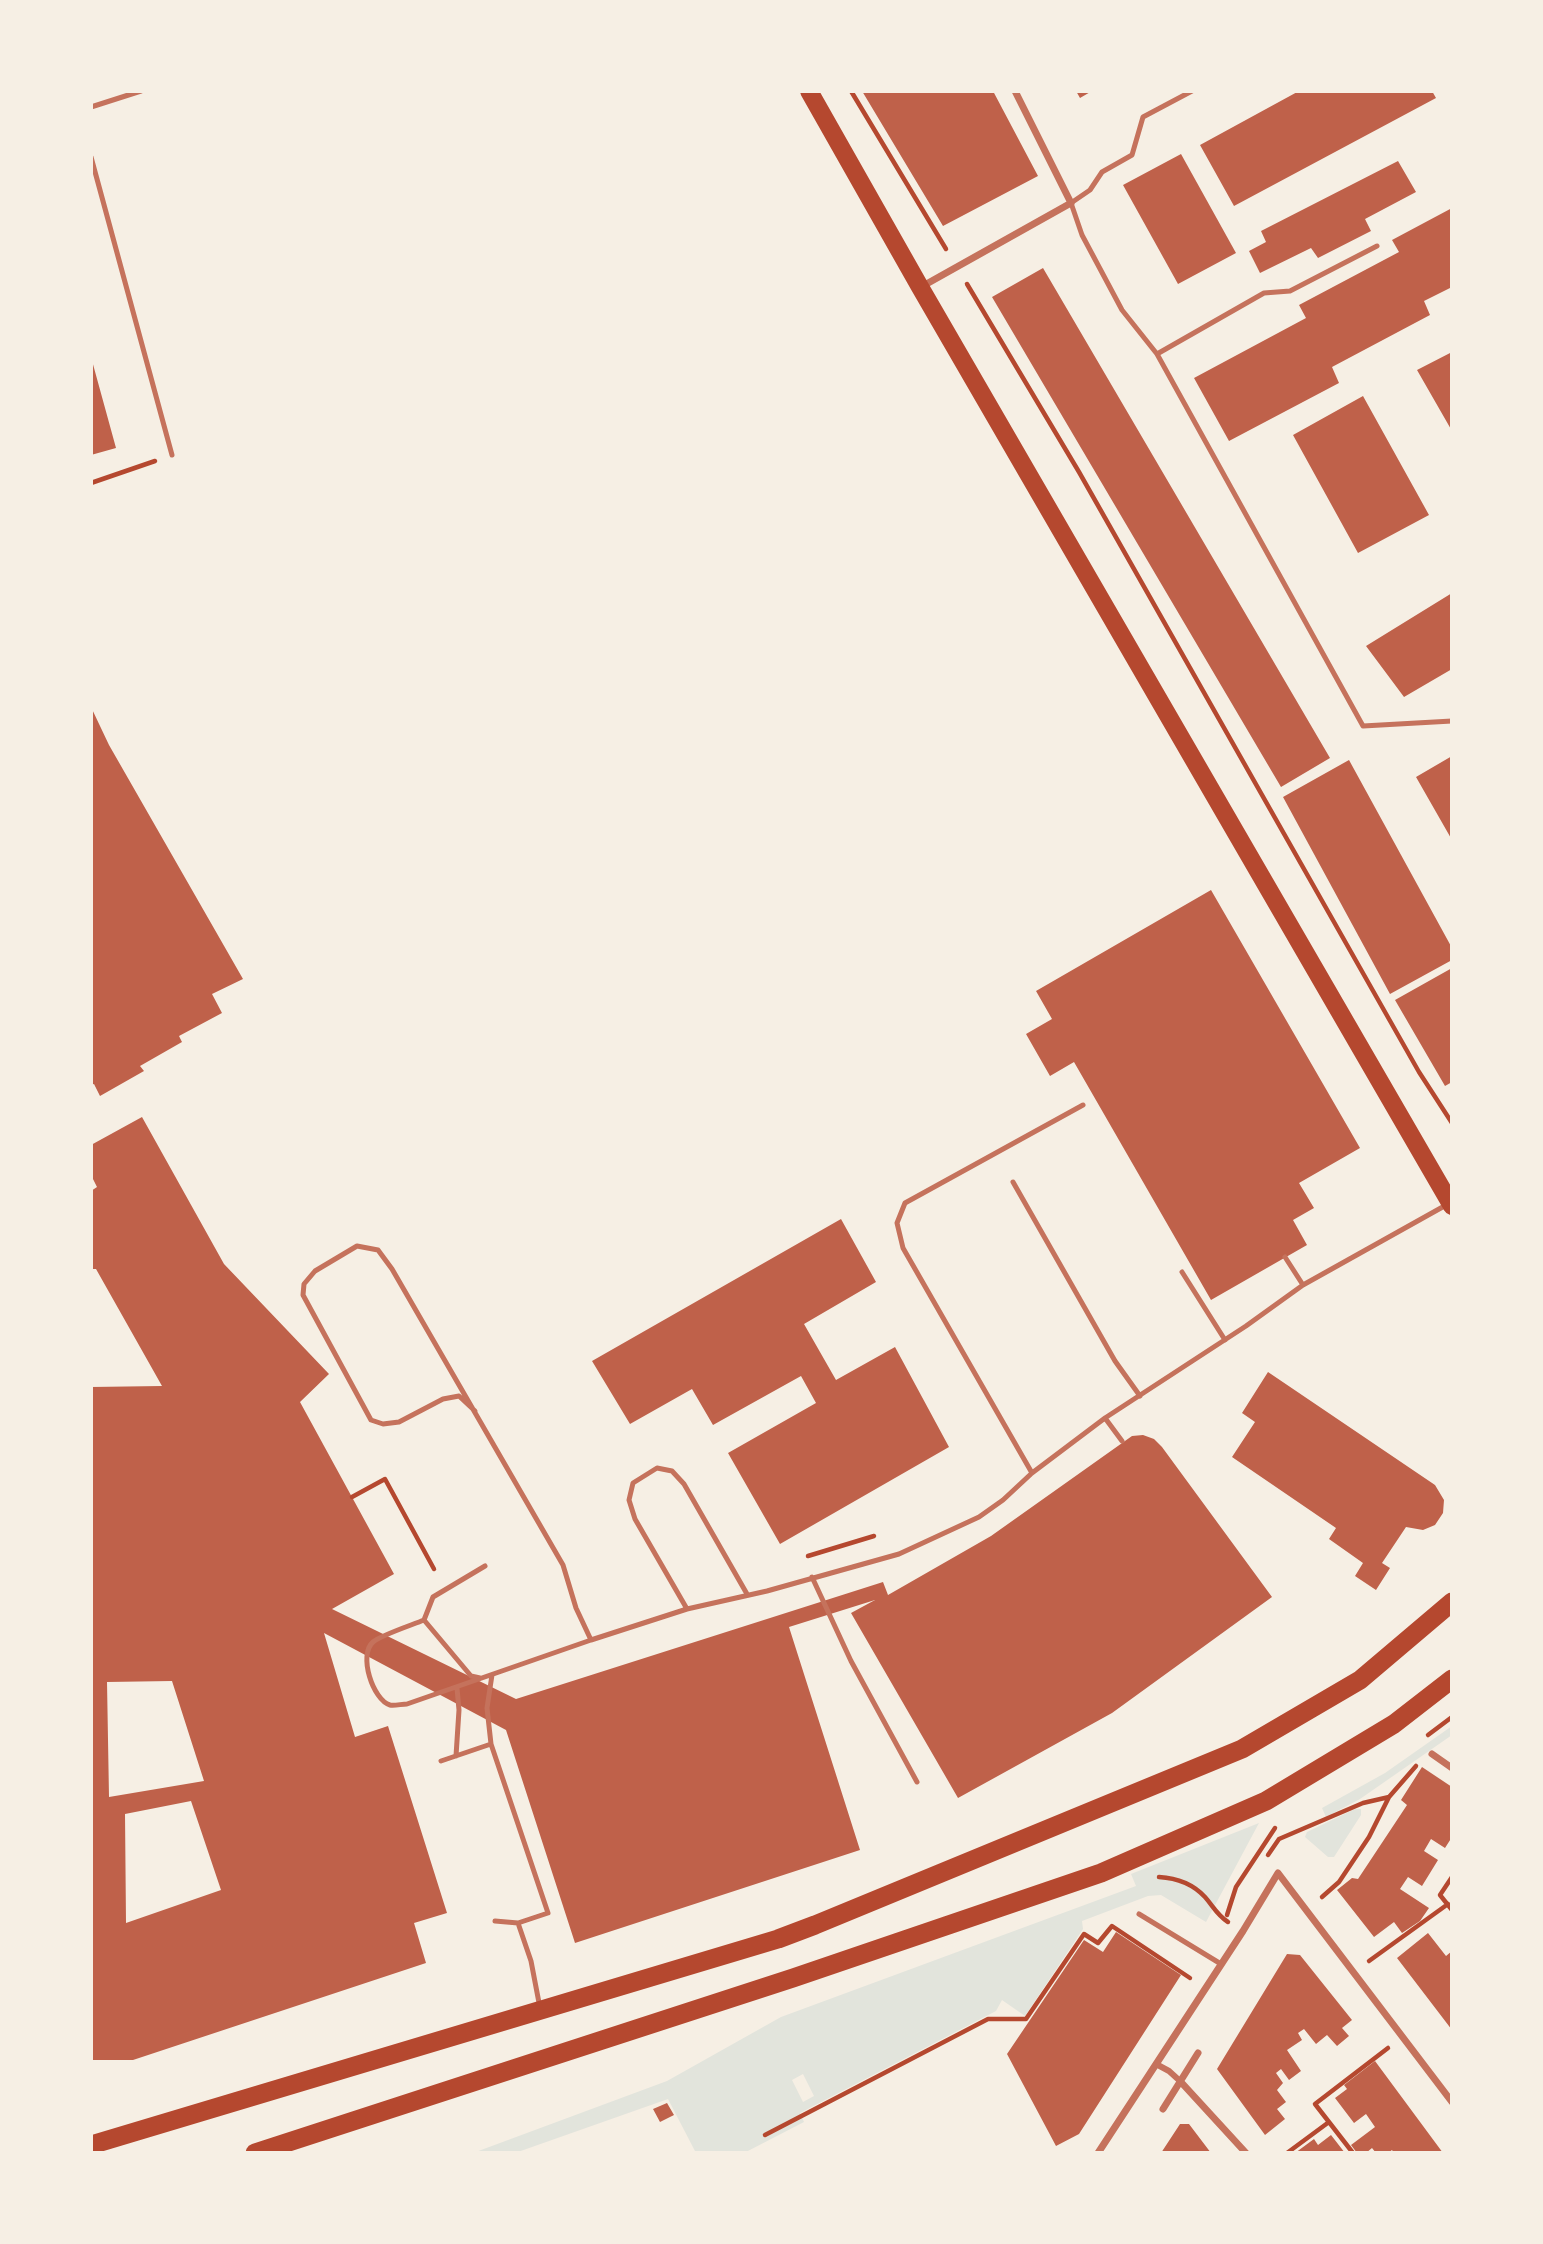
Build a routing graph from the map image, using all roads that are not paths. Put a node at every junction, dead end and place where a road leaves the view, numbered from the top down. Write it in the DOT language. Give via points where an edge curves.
graph roads {
  1 [pos="141,91"];
  2 [pos="809,91"];
  3 [pos="1015,91"];
  4 [pos="1192,91"];
  5 [pos="91,107"];
  6 [pos="91,157"];
  7 [pos="1071,204"];
  8 [pos="1377,246"];
  9 [pos="920,287"];
  10 [pos="1157,354"];
  11 [pos="172,455"];
  12 [pos="1452,721"];
  13 [pos="1083,1105"];
  14 [pos="1013,1182"];
  15 [pos="1452,1204"];
  16 [pos="1285,1257"];
  17 [pos="1182,1272"];
  18 [pos="1303,1285"];
  19 [pos="1209,1295"];
  20 [pos="1200,1301"];
  21 [pos="1224,1340"];
  22 [pos="1140,1396"];
  23 [pos="475,1411"];
  24 [pos="1105,1418"];
  25 [pos="1122,1441"];
  26 [pos="1032,1473"];
  27 [pos="485,1566"];
  28 [pos="812,1577"];
  29 [pos="747,1594"];
  30 [pos="1452,1602"];
  31 [pos="687,1609"];
  32 [pos="424,1620"];
  33 [pos="591,1640"];
  34 [pos="492,1675"];
  35 [pos="480,1678"];
  36 [pos="1452,1679"];
  37 [pos="457,1688"];
  38 [pos="491,1744"];
  39 [pos="1432,1754"];
  40 [pos="456,1756"];
  41 [pos="441,1761"];
  42 [pos="1452,1768"];
  43 [pos="918,1782"];
  44 [pos="1139,1914"];
  45 [pos="495,1921"];
  46 [pos="518,1923"];
  47 [pos="1222,1964"];
  48 [pos="541,2010"];
  49 [pos="1198,2053"];
  50 [pos="1156,2064"];
  51 [pos="1180,2081"];
  52 [pos="1452,2102"];
  53 [pos="1163,2109"];
  54 [pos="91,2145"];
  55 [pos="255,2153"];
  56 [pos="1098,2153"];
  57 [pos="1246,2153"];
  1 -- 5 [label="lane"];
  2 -- 9 [label="main road"];
  3 -- 7 [label="street"];
  4 -- 7 [label="lane" via="1143,117 1132,155 1102,172 1090,190"];
  6 -- 11 [label="lane"];
  7 -- 9 [label="street"];
  7 -- 10 [label="lane" via="1082,235 1122,310"];
  8 -- 10 [label="lane" via="1290,291 1264,293"];
  9 -- 15 [label="main road"];
  10 -- 12 [label="lane" via="1363,726"];
  13 -- 26 [label="lane" via="905,1203 897,1223 904,1248"];
  14 -- 22 [label="lane" via="1115,1361"];
  15 -- 18 [label="lane"];
  16 -- 18 [label="lane"];
  17 -- 20 [label="lane"];
  18 -- 21 [label="lane"];
  19 -- 20 [label="lane"];
  20 -- 21 [label="lane"];
  21 -- 22 [label="lane"];
  22 -- 24 [label="lane"];
  23 -- 23 [label="lane" via="458,1396 399,1422 371,1420 303,1295 304,1284 315,1271 357,1247 378,1250"];
  23 -- 33 [label="lane" via="562,1565"];
  24 -- 25 [label="lane"];
  24 -- 26 [label="lane"];
  26 -- 28 [label="lane" via="1003,1500 949,1532 899,1554"];
  27 -- 32 [label="lane" via="433,1597"];
  28 -- 29 [label="lane"];
  28 -- 43 [label="lane" via="850,1661"];
  29 -- 31 [label="lane"];
  29 -- 31 [label="lane" via="684,1484 672,1471 657,1468 633,1483 629,1500 635,1519"];
  30 -- 48 [label="highway" via="1360,1680 1242,1749 803,1930"];
  31 -- 33 [label="lane"];
  32 -- 35 [label="lane" via="471,1676"];
  32 -- 37 [label="lane" via="373,1642 367,1651 365,1662 378,1696 390,1705 407,1704"];
  33 -- 34 [label="lane"];
  34 -- 35 [label="lane"];
  34 -- 38 [label="lane" via="487,1708"];
  35 -- 37 [label="lane"];
  36 -- 55 [label="highway" via="1395,1724 1266,1801 1101,1873 780,1983"];
  37 -- 40 [label="lane"];
  38 -- 40 [label="lane"];
  38 -- 46 [label="lane" via="548,1913"];
  39 -- 42 [label="street"];
  40 -- 41 [label="lane"];
  44 -- 47 [label="lane"];
  45 -- 46 [label="lane"];
  46 -- 48 [label="lane"];
  47 -- 50 [label="street"];
  47 -- 52 [label="street" via="1278,1873"];
  48 -- 54 [label="highway"];
  49 -- 51 [label="street"];
  50 -- 51 [label="street"];
  50 -- 56 [label="street"];
  51 -- 53 [label="street"];
  51 -- 57 [label="street"];
}
